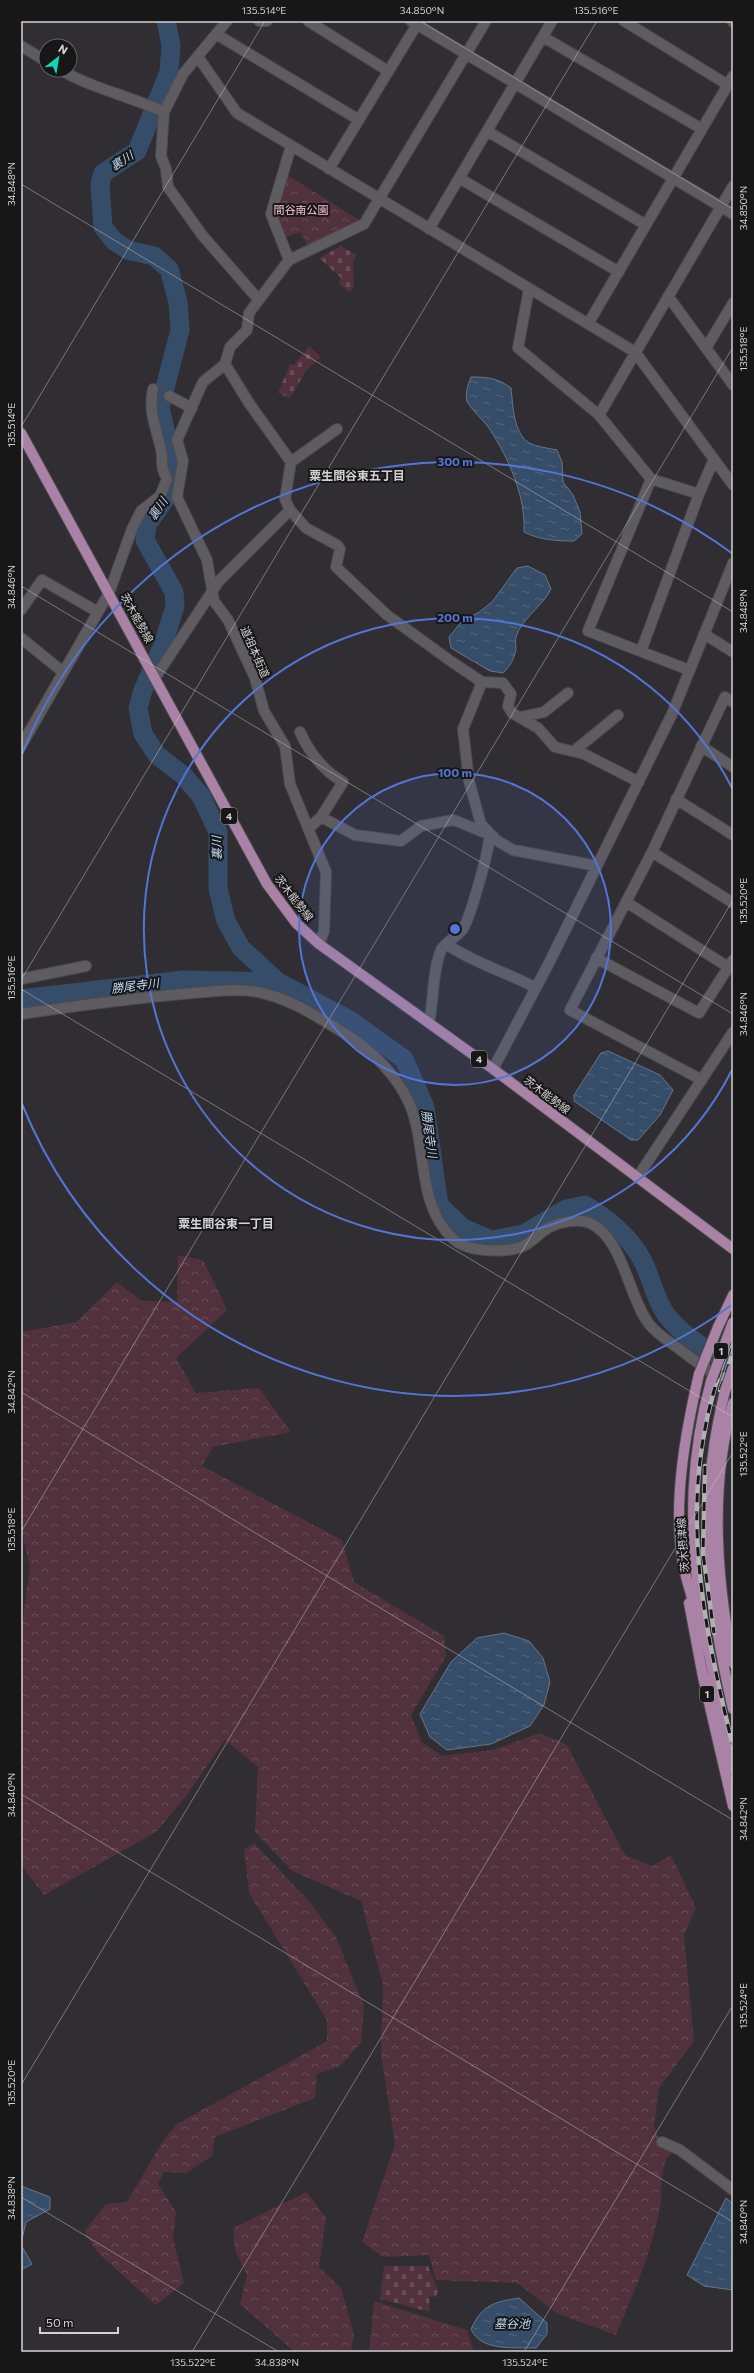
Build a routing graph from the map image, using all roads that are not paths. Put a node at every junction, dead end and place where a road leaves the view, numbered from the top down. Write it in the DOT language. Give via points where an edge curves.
graph roads {
  1 [pos="227,21"];
  2 [pos="259,21"];
  3 [pos="267,21"];
  4 [pos="308,21"];
  5 [pos="486,21"];
  6 [pos="552,21"];
  7 [pos="624,21"];
  8 [pos="415,22"];
  9 [pos="216,34"];
  10 [pos="543,37"];
  11 [pos="21,46"];
  12 [pos="466,54"];
  13 [pos="38,56"];
  14 [pos="198,57"];
  15 [pos="388,71"];
  16 [pos="75,78"];
  17 [pos="730,80"];
  18 [pos="515,83"];
  19 [pos="164,112"];
  20 [pos="359,120"];
  21 [pos="702,129"];
  22 [pos="487,131"];
  23 [pos="291,146"];
  24 [pos="329,169"];
  25 [pos="459,178"];
  26 [pos="673,178"];
  27 [pos="733,186"];
  28 [pos="380,200"];
  29 [pos="721,207"];
  30 [pos="733,214"];
  31 [pos="646,225"];
  32 [pos="429,229"];
  33 [pos="289,260"];
  34 [pos="619,272"];
  35 [pos="529,289"];
  36 [pos="668,296"];
  37 [pos="258,299"];
  38 [pos="733,303"];
  39 [pos="588,324"];
  40 [pos="706,348"];
  41 [pos="635,352"];
  42 [pos="225,364"];
  43 [pos="733,385"];
  44 [pos="153,389"];
  45 [pos="169,396"];
  46 [pos="192,408"];
  47 [pos="599,415"];
  48 [pos="337,429"];
  49 [pos="21,434"];
  50 [pos="714,459"];
  51 [pos="291,462"];
  52 [pos="181,477"];
  53 [pos="167,479"];
  54 [pos="651,479"];
  55 [pos="733,485"];
  56 [pos="699,494"];
  57 [pos="290,510"];
  58 [pos="733,562"];
  59 [pos="212,591"];
  60 [pos="109,593"];
  61 [pos="21,610"];
  62 [pos="98,612"];
  63 [pos="704,634"];
  64 [pos="21,638"];
  65 [pos="641,651"];
  66 [pos="733,652"];
  67 [pos="689,670"];
  68 [pos="63,672"];
  69 [pos="155,678"];
  70 [pos="482,682"];
  71 [pos="568,693"];
  72 [pos="733,702"];
  73 [pos="618,715"];
  74 [pos="521,717"];
  75 [pos="300,732"];
  76 [pos="21,746"];
  77 [pos="701,746"];
  78 [pos="574,751"];
  79 [pos="733,767"];
  80 [pos="639,782"];
  81 [pos="676,799"];
  82 [pos="321,817"];
  83 [pos="308,829"];
  84 [pos="489,833"];
  85 [pos="733,835"];
  86 [pos="652,852"];
  87 [pos="597,866"];
  88 [pos="626,902"];
  89 [pos="733,903"];
  90 [pos="318,944"];
  91 [pos="446,944"];
  92 [pos="596,958"];
  93 [pos="731,964"];
  94 [pos="86,966"];
  95 [pos="21,979"];
  96 [pos="536,988"];
  97 [pos="21,1014"];
  98 [pos="429,1023"];
  99 [pos="733,1032"];
  100 [pos="493,1069"];
  101 [pos="702,1080"];
  102 [pos="637,1178"];
  103 [pos="733,1249"];
  104 [pos="733,1295"];
  105 [pos="733,1322"];
  106 [pos="733,1368"];
  107 [pos="729,1388"];
  108 [pos="733,1403"];
  109 [pos="686,1580"];
  110 [pos="733,1663"];
  111 [pos="713,1683"];
  112 [pos="733,1709"];
  113 [pos="733,1769"];
  114 [pos="733,1806"];
  115 [pos="662,2142"];
  116 [pos="733,2190"];
  1 -- 9 [label="street"];
  2 -- 3 [label="street"];
  4 -- 15 [label="street"];
  5 -- 12 [label="street"];
  6 -- 10 [label="street"];
  7 -- 17 [label="street"];
  8 -- 12 [label="street"];
  8 -- 15 [label="street"];
  9 -- 14 [label="street"];
  9 -- 20 [label="street"];
  10 -- 18 [label="street"];
  10 -- 21 [label="street"];
  11 -- 13 [label="street"];
  12 -- 18 [label="street"];
  12 -- 28 [label="street"];
  14 -- 19 [label="street" via="183,74"];
  14 -- 23 [label="street" via="237,113"];
  15 -- 20 [label="street"];
  16 -- 19 [label="street" via="139,100"];
  17 -- 21 [label="street"];
  18 -- 22 [label="street"];
  18 -- 26 [label="street"];
  19 -- 37 [label="street" via="161,156 166,169 168,187 202,235"];
  20 -- 24 [label="street"];
  21 -- 26 [label="street"];
  22 -- 25 [label="street"];
  22 -- 31 [label="street"];
  23 -- 24 [label="street"];
  23 -- 33 [label="street" via="271,214"];
  24 -- 28 [label="street"];
  25 -- 32 [label="street"];
  25 -- 34 [label="street"];
  26 -- 29 [label="street"];
  26 -- 31 [label="street"];
  27 -- 29 [label="street"];
  28 -- 32 [label="street"];
  28 -- 33 [label="street" via="364,224"];
  29 -- 30 [label="street"];
  29 -- 36 [label="street"];
  31 -- 34 [label="street"];
  32 -- 35 [label="street"];
  33 -- 37 [label="street"];
  34 -- 39 [label="street"];
  35 -- 39 [label="street"];
  35 -- 47 [label="street" via="518,348"];
  36 -- 40 [label="street"];
  36 -- 41 [label="street"];
  37 -- 42 [label="street" via="249,313 247,330 230,347"];
  38 -- 40 [label="street"];
  39 -- 41 [label="street"];
  40 -- 43 [label="street"];
  41 -- 47 [label="street"];
  41 -- 50 [label="street"];
  42 -- 46 [label="street" via="203,382"];
  42 -- 51 [label="street"];
  44 -- 53 [label="street" via="150,403 161,451 161,467"];
  45 -- 46 [label="street"];
  46 -- 52 [label="street, 道祖本街道" via="177,440 183,461"];
  47 -- 54 [label="street"];
  48 -- 51 [label="street"];
  49 -- 60 [label="main road, 茨木能勢線 / 4"];
  50 -- 55 [label="street"];
  50 -- 56 [label="street"];
  51 -- 57 [label="street" via="286,498"];
  52 -- 53 [label="street"];
  52 -- 59 [label="street, 道祖本街道" via="177,497 207,560"];
  53 -- 60 [label="street" via="160,496 141,511"];
  54 -- 56 [label="street"];
  54 -- 65 [label="street" via="588,631"];
  56 -- 65 [label="street"];
  57 -- 59 [label="street"];
  57 -- 70 [label="street" via="306,528 337,545 340,549 336,567 387,615"];
  58 -- 63 [label="street"];
  59 -- 69 [label="street"];
  59 -- 83 [label="street, 道祖本街道" via="214,602 228,620 255,678 264,711 285,746 290,784"];
  60 -- 62 [label="street"];
  60 -- 69 [label="main road, 茨木能勢線 / 4"];
  61 -- 62 [label="street" via="42,580"];
  62 -- 68 [label="street"];
  63 -- 66 [label="street"];
  63 -- 67 [label="street"];
  64 -- 68 [label="street"];
  65 -- 67 [label="street"];
  67 -- 80 [label="street" via="672,714"];
  68 -- 76 [label="street"];
  69 -- 90 [label="main road, 茨木能勢線 / 4" via="267,884 296,923"];
  70 -- 74 [label="street" via="503,683 511,694 508,706"];
  70 -- 84 [label="street" via="463,729 469,781 481,824"];
  71 -- 74 [label="street" via="544,712"];
  72 -- 77 [label="street" via="725,697"];
  73 -- 78 [label="street"];
  74 -- 78 [label="street" via="538,728 555,747"];
  75 -- 82 [label="street" via="307,749 330,774 343,782"];
  77 -- 79 [label="street"];
  77 -- 81 [label="street"];
  78 -- 80 [label="street"];
  80 -- 87 [label="street"];
  81 -- 85 [label="street"];
  81 -- 86 [label="street"];
  82 -- 83 [label="street"];
  82 -- 84 [label="street" via="355,835 401,841 421,826 454,820"];
  83 -- 90 [label="street, 道祖本街道" via="326,872 324,931"];
  84 -- 87 [label="street" via="513,850"];
  84 -- 91 [label="street" via="476,892 463,929"];
  86 -- 88 [label="street"];
  86 -- 89 [label="street"];
  87 -- 96 [label="street"];
  88 -- 92 [label="street"];
  88 -- 93 [label="street"];
  90 -- 98 [label="main road, 茨木能勢線 / 4"];
  91 -- 96 [label="street" via="468,959 508,973"];
  91 -- 98 [label="street" via="440,952 435,974"];
  92 -- 93 [label="street" via="699,1013"];
  92 -- 101 [label="street" via="570,1010"];
  94 -- 95 [label="street" via="34,979"];
  96 -- 100 [label="street"];
  97 -- 107 [label="street" via="114,1000 216,991 256,992 303,1008 375,1055 394,1079 409,1105 417,1131 430,1205 441,1225 454,1240 471,1248 495,1250 523,1247 548,1228 567,1222 584,1221 592,1224 604,1234 621,1260 643,1314 654,1330"];
  98 -- 100 [label="main road, 茨木能勢線 / 4"];
  99 -- 101 [label="street"];
  100 -- 102 [label="main road, 茨木能勢線 / 4"];
  101 -- 102 [label="street"];
  102 -- 103 [label="main road, 茨木能勢線 / 4"];
  104 -- 109 [label="main road, bridge" via="699,1374 686,1445 681,1495 681,1555"];
  105 -- 111 [label="main road, 茨木摂津線 / 1, bridge" via="711,1381 699,1431 692,1487 698,1587"];
  106 -- 107 [label="main road, 1, bridge"];
  107 -- 112 [label="main road, 1" via="714,1443 707,1521 714,1610"];
  108 -- 110 [label="main road" via="723,1450 718,1516 720,1585"];
  109 -- 111 [label="main road" via="690,1587 708,1675"];
  109 -- 114 [label="main road, 1" via="700,1662"];
  111 -- 113 [label="main road, 茨木摂津線 / 1"];
  115 -- 116 [label="street" via="677,2148"];
}
